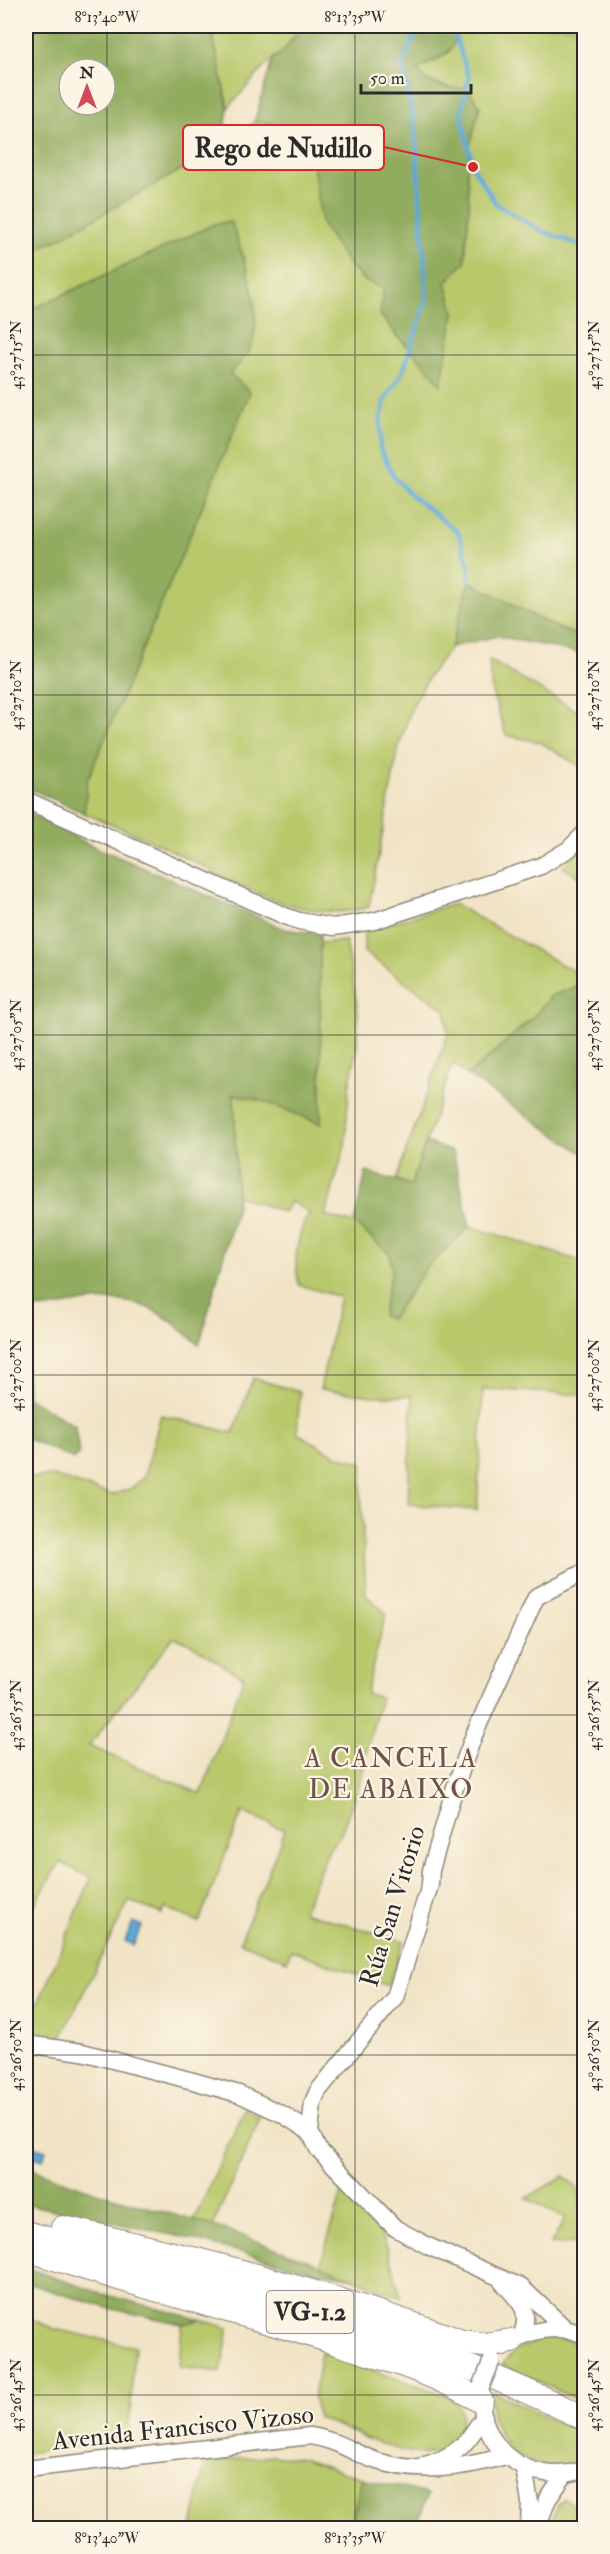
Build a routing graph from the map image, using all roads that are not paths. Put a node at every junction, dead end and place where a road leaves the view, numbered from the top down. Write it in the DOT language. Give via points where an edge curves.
graph roads {
  1 [pos="26,800"];
  2 [pos="585,834"];
  3 [pos="585,1572"];
  4 [pos="26,2044"];
  5 [pos="310,2132"];
  6 [pos="26,2219"];
  7 [pos="26,2234"];
  8 [pos="26,2248"];
  9 [pos="500,2279"];
  10 [pos="567,2330"];
  11 [pos="585,2335"];
  12 [pos="517,2338"];
  13 [pos="482,2401"];
  14 [pos="585,2418"];
  15 [pos="506,2456"];
  16 [pos="411,2468"];
  17 [pos="26,2469"];
  18 [pos="524,2469"];
  19 [pos="585,2470"];
  20 [pos="564,2476"];
  21 [pos="529,2529"];
  22 [pos="537,2529"];
  1 -- 2 [label="street" via="285,916 333,927 374,921 521,874 555,859"];
  3 -- 5 [label="street, Rúa San Vitorio" via="536,1597 455,1786 430,1885 395,1997 318,2091"];
  4 -- 5 [label="street" via="82,2052 239,2094"];
  5 -- 9 [label="street" via="318,2149 394,2228"];
  6 -- 12 [label="highway" via="188,2256 303,2288 462,2342 484,2345"];
  7 -- 14 [label="highway, VG-1.2" via="344,2322 498,2378"];
  8 -- 13 [label="highway" via="375,2355 452,2383"];
  9 -- 10 [label="street" via="521,2287"];
  9 -- 12 [label="street" via="524,2307 527,2319"];
  10 -- 11 [label="street"];
  10 -- 12 [label="street"];
  12 -- 13 [label="street, Avenida Francisco Vizoso, bridge" via="492,2360"];
  13 -- 15 [label="street" via="489,2433"];
  13 -- 16 [label="street, Avenida Francisco Vizoso" via="460,2450 442,2460"];
  15 -- 16 [label="street, Avenida Francisco Vizoso" via="444,2470"];
  15 -- 18 [label="street"];
  16 -- 17 [label="street, Avenida Francisco Vizoso" via="310,2436"];
  18 -- 20 [label="street"];
  18 -- 21 [label="street" via="530,2502"];
  19 -- 20 [label="street"];
  20 -- 22 [label="street" via="548,2499"];
}
